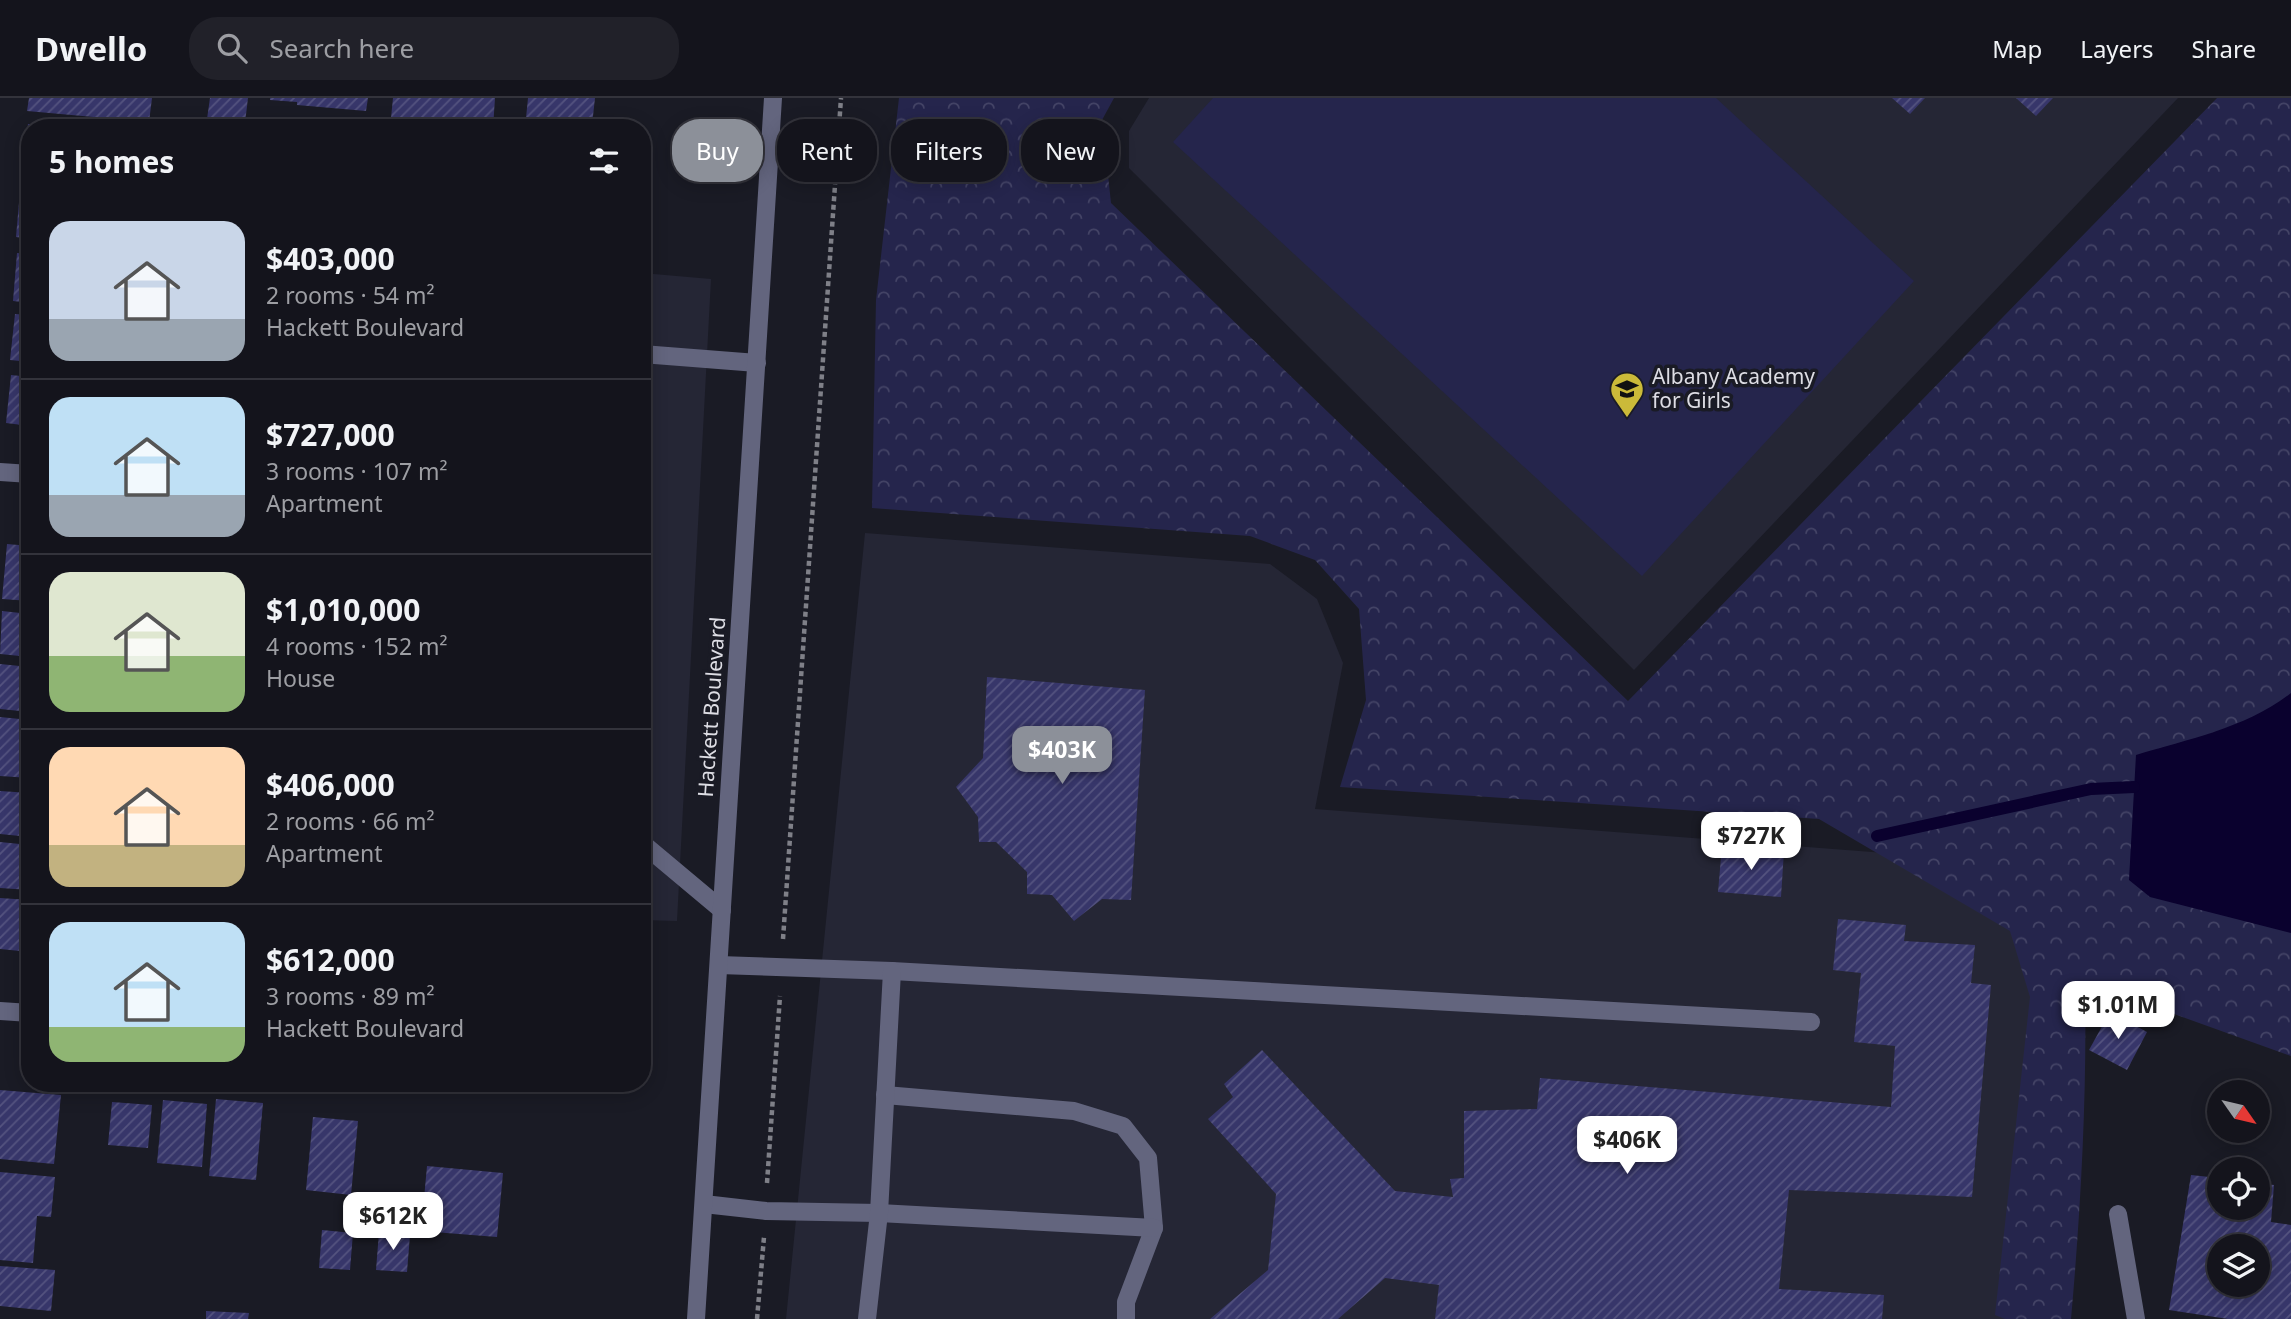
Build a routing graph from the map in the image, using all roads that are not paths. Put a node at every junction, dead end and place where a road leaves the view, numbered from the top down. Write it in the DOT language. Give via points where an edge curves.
graph roads {
  1 [pos="773,98"];
  2 [pos="651,355"];
  3 [pos="757,363"];
  4 [pos="0,472"];
  5 [pos="21,473"];
  6 [pos="651,851"];
  7 [pos="722,910"];
  8 [pos="719,965"];
  9 [pos="892,971"];
  10 [pos="0,1011"];
  11 [pos="21,1012"];
  12 [pos="1811,1022"];
  13 [pos="885,1095"];
  14 [pos="704,1204"];
  15 [pos="879,1213"];
  16 [pos="2118,1214"];
  17 [pos="1154,1228"];
  18 [pos="696,1319"];
  19 [pos="867,1319"];
  20 [pos="1126,1319"];
  21 [pos="2136,1319"];
  1 -- 3 [label="street, Hackett Boulevard"];
  2 -- 3 [label="street"];
  3 -- 7 [label="street, Hackett Boulevard"];
  4 -- 5 [label="street"];
  6 -- 7 [label="street"];
  7 -- 8 [label="street, Hackett Boulevard"];
  8 -- 9 [label="street"];
  8 -- 14 [label="street, Hackett Boulevard"];
  9 -- 12 [label="street"];
  9 -- 13 [label="street"];
  10 -- 11 [label="street"];
  13 -- 15 [label="street"];
  13 -- 17 [label="street" via="1074,1111 1123,1126 1148,1158"];
  14 -- 15 [label="street"];
  14 -- 18 [label="street, Hackett Boulevard"];
  15 -- 17 [label="street"];
  15 -- 19 [label="street"];
  16 -- 21 [label="street"];
  17 -- 20 [label="street" via="1126,1302"];
}
